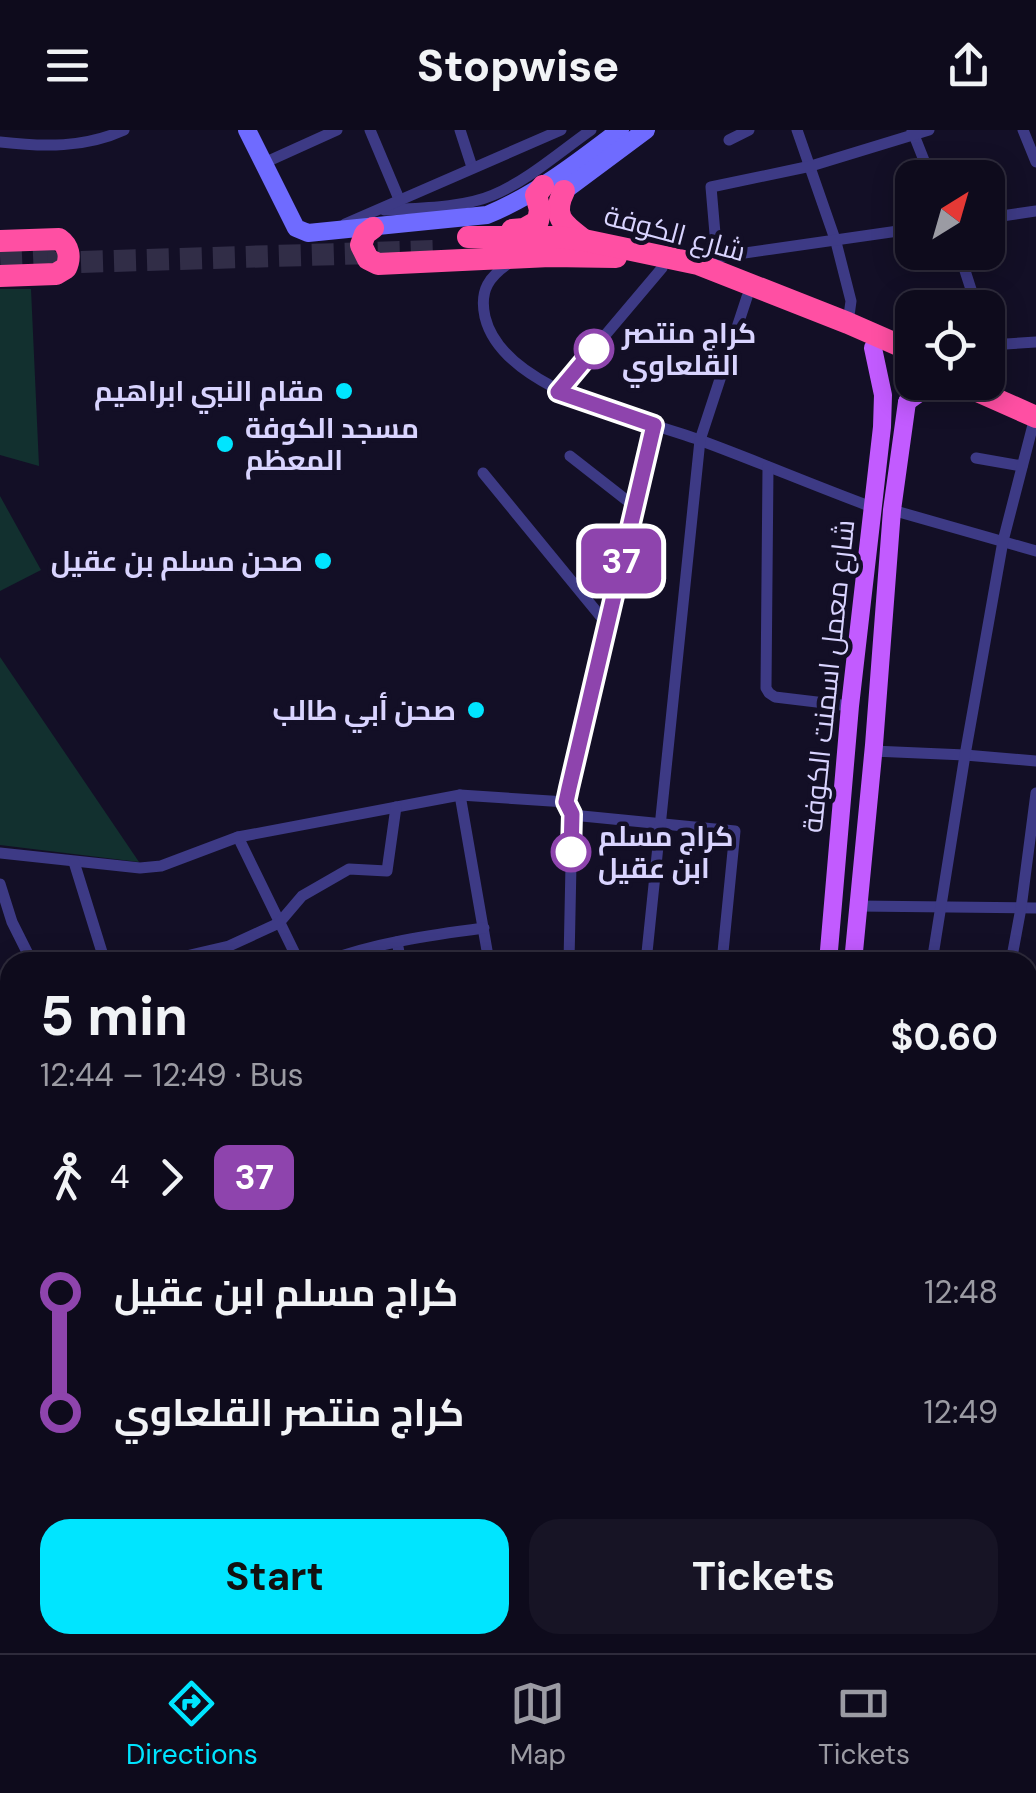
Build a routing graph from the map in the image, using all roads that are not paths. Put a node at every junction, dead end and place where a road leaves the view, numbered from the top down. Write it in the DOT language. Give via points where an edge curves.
graph roads {
  1 [pos="24,130"];
  2 [pos="124,130"];
  3 [pos="247,130"];
  4 [pos="337,130"];
  5 [pos="370,130"];
  6 [pos="460,130"];
  7 [pos="561,130"];
  8 [pos="591,130"];
  9 [pos="646,130"];
  10 [pos="749,130"];
  11 [pos="797,130"];
  12 [pos="929,130"];
  13 [pos="1023,130"];
  14 [pos="914,132"];
  15 [pos="617,136"];
  16 [pos="729,140"];
  17 [pos="0,142"];
  18 [pos="34,145"];
  19 [pos="924,160"];
  20 [pos="1036,162"];
  21 [pos="264,163"];
  22 [pos="810,166"];
  23 [pos="472,167"];
  24 [pos="553,189"];
  25 [pos="399,199"];
  26 [pos="1036,210"];
  27 [pos="1005,215"];
  28 [pos="374,219"];
  29 [pos="895,233"];
  30 [pos="0,240"];
  31 [pos="584,240"];
  32 [pos="472,241"];
  33 [pos="836,242"];
  34 [pos="519,257"];
  35 [pos="616,257"];
  36 [pos="662,268"];
  37 [pos="0,276"];
  38 [pos="747,297"];
  39 [pos="848,323"];
  40 [pos="1005,342"];
  41 [pos="1036,342"];
  42 [pos="895,344"];
  43 [pos="873,348"];
  44 [pos="895,357"];
  45 [pos="558,392"];
  46 [pos="1005,395"];
  47 [pos="883,396"];
  48 [pos="910,400"];
  49 [pos="1003,400"];
  50 [pos="907,402"];
  51 [pos="1036,413"];
  52 [pos="654,425"];
  53 [pos="700,440"];
  54 [pos="570,456"];
  55 [pos="976,458"];
  56 [pos="1022,466"];
  57 [pos="768,467"];
  58 [pos="483,474"];
  59 [pos="634,506"];
  60 [pos="872,508"];
  61 [pos="892,510"];
  62 [pos="1003,541"];
  63 [pos="1036,551"];
  64 [pos="606,623"];
  65 [pos="850,710"];
  66 [pos="876,716"];
  67 [pos="847,740"];
  68 [pos="874,748"];
  69 [pos="964,755"];
  70 [pos="1036,762"];
  71 [pos="1036,793"];
  72 [pos="460,796"];
  73 [pos="566,802"];
  74 [pos="396,807"];
  75 [pos="572,814"];
  76 [pos="658,823"];
  77 [pos="238,837"];
  78 [pos="0,853"];
  79 [pos="74,862"];
  80 [pos="0,884"];
  81 [pos="858,906"];
  82 [pos="940,907"];
  83 [pos="1021,908"];
  84 [pos="1036,908"];
  85 [pos="4,909"];
  86 [pos="279,922"];
  87 [pos="484,928"];
  88 [pos="397,942"];
  89 [pos="27,952"];
  90 [pos="102,952"];
  91 [pos="203,952"];
  92 [pos="293,952"];
  93 [pos="354,952"];
  94 [pos="399,952"];
  95 [pos="488,952"];
  96 [pos="569,952"];
  97 [pos="647,952"];
  98 [pos="723,952"];
  99 [pos="829,952"];
  100 [pos="854,952"];
  101 [pos="933,952"];
  102 [pos="1012,952"];
  1 -- 18 [label="street"];
  2 -- 18 [label="street" via="84,144"];
  3 -- 21 [label="street"];
  4 -- 21 [label="street"];
  5 -- 25 [label="street"];
  6 -- 23 [label="street"];
  7 -- 23 [label="street"];
  8 -- 28 [label="street" via="492,196"];
  9 -- 15 [label="street"];
  10 -- 16 [label="street"];
  11 -- 22 [label="street"];
  12 -- 14 [label="street"];
  13 -- 20 [label="street"];
  14 -- 19 [label="street"];
  14 -- 22 [label="street"];
  15 -- 24 [label="street"];
  17 -- 18 [label="street"];
  21 -- 28 [label="street" via="296,228 308,233"];
  22 -- 33 [label="street"];
  22 -- 33 [label="street" via="711,188 717,256"];
  23 -- 25 [label="street"];
  24 -- 28 [label="street" via="477,217"];
  24 -- 31 [label="highway" via="558,214"];
  24 -- 32 [label="highway" via="536,195 540,217 534,225"];
  25 -- 28 [label="street"];
  26 -- 27 [label="street"];
  28 -- 34 [label="highway" via="361,245 378,264"];
  29 -- 33 [label="street"];
  30 -- 37 [label="highway" via="59,239 70,259 56,274"];
  31 -- 32 [label="highway, شارع الكوفة"];
  31 -- 39 [label="highway, شارع الكوفة" via="698,264"];
  32 -- 35 [label="highway, شارع الكوفة"];
  33 -- 39 [label="street" via="851,300"];
  34 -- 35 [label="highway"];
  34 -- 45 [label="street" via="488,284 482,300 488,328 500,348"];
  35 -- 36 [label="highway, شارع الكوفة"];
  36 -- 38 [label="highway, شارع الكوفة"];
  36 -- 45 [label="street"];
  38 -- 43 [label="highway, شارع الكوفة"];
  38 -- 53 [label="street"];
  39 -- 42 [label="highway, شارع الكوفة"];
  40 -- 41 [label="street"];
  43 -- 44 [label="highway, شارع الكوفة"];
  43 -- 47 [label="main road, شارع معمل اسمنت الكوفة"];
  45 -- 52 [label="street"];
  46 -- 51 [label="highway"];
  47 -- 50 [label="main road" via="901,389"];
  47 -- 60 [label="main road, شارع معمل اسمنت الكوفة"];
  48 -- 50 [label="main road"];
  49 -- 51 [label="highway"];
  50 -- 61 [label="main road, شارع معمل اسمنت الكوفة"];
  51 -- 56 [label="street"];
  52 -- 53 [label="street"];
  52 -- 59 [label="street"];
  53 -- 57 [label="street"];
  53 -- 76 [label="street"];
  54 -- 59 [label="street"];
  55 -- 56 [label="street"];
  56 -- 62 [label="street"];
  57 -- 60 [label="street"];
  57 -- 65 [label="street" via="766,688 774,697"];
  58 -- 64 [label="street"];
  59 -- 64 [label="street"];
  60 -- 65 [label="main road, شارع معمل اسمنت الكوفة"];
  61 -- 62 [label="street"];
  61 -- 66 [label="main road, شارع معمل اسمنت الكوفة"];
  62 -- 63 [label="street"];
  62 -- 69 [label="street"];
  64 -- 73 [label="street"];
  65 -- 66 [label="main road" via="864,721"];
  65 -- 67 [label="main road, شارع معمل اسمنت الكوفة"];
  66 -- 68 [label="main road, شارع معمل اسمنت الكوفة"];
  67 -- 68 [label="main road" via="864,737"];
  67 -- 99 [label="main road, شارع معمل اسمنت الكوفة"];
  68 -- 69 [label="street"];
  68 -- 81 [label="main road, شارع معمل اسمنت الكوفة"];
  69 -- 70 [label="street"];
  69 -- 82 [label="street"];
  71 -- 83 [label="street"];
  72 -- 73 [label="street"];
  72 -- 74 [label="street"];
  72 -- 87 [label="street"];
  73 -- 75 [label="street"];
  74 -- 77 [label="street"];
  74 -- 86 [label="street" via="387,871 349,869 302,896"];
  75 -- 76 [label="street"];
  75 -- 96 [label="street"];
  76 -- 97 [label="street"];
  76 -- 98 [label="street" via="735,831"];
  77 -- 79 [label="street" via="161,866"];
  77 -- 86 [label="street"];
  78 -- 79 [label="street"];
  79 -- 90 [label="street"];
  80 -- 85 [label="street"];
  81 -- 82 [label="street"];
  81 -- 100 [label="main road, شارع معمل اسمنت الكوفة"];
  82 -- 83 [label="street"];
  82 -- 101 [label="street"];
  83 -- 84 [label="street"];
  83 -- 102 [label="street"];
  85 -- 89 [label="street"];
  86 -- 91 [label="street"];
  86 -- 92 [label="street"];
  87 -- 88 [label="street"];
  87 -- 95 [label="street"];
  88 -- 93 [label="street"];
  88 -- 94 [label="street"];
}
